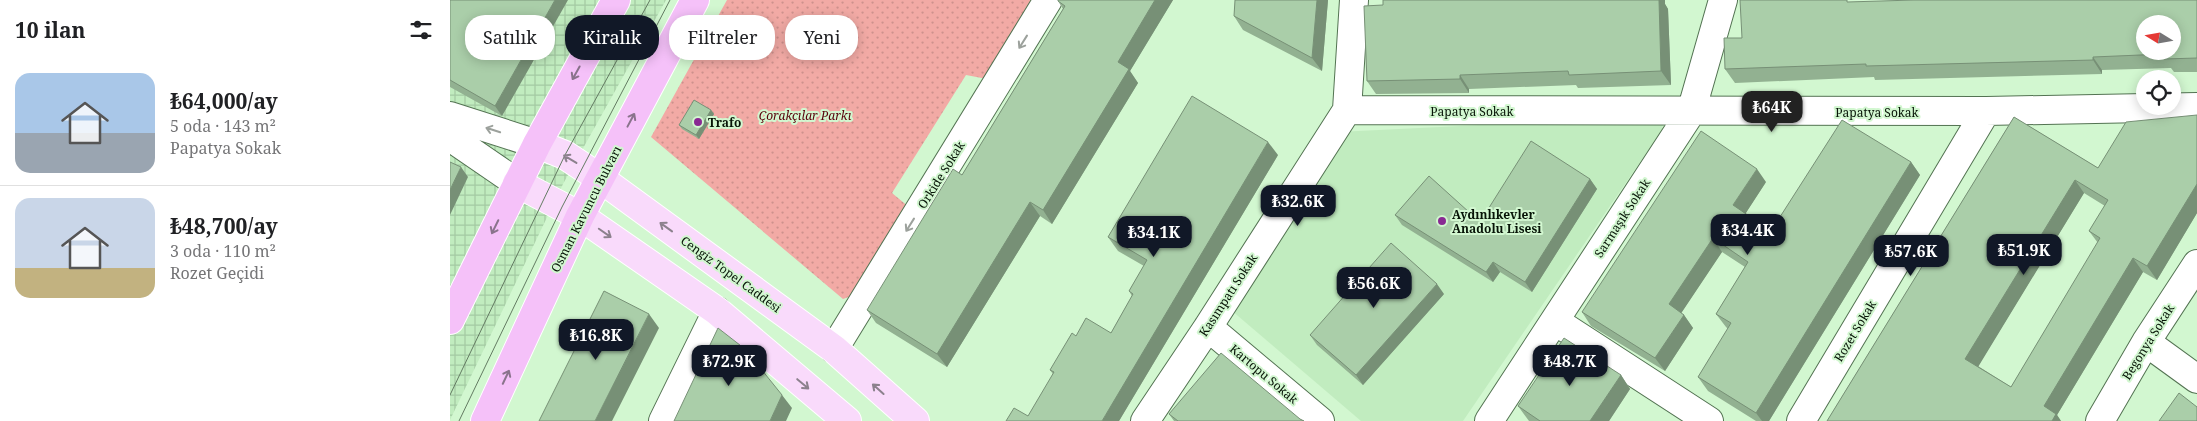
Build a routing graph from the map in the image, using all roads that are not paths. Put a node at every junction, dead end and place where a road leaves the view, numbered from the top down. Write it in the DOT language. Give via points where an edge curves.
graph roads {
  1 [pos="616,0"];
  2 [pos="695,0"];
  3 [pos="1048,0"];
  4 [pos="1354,0"];
  5 [pos="1723,0"];
  6 [pos="2197,107"];
  7 [pos="1347,110"];
  8 [pos="1986,111"];
  9 [pos="1692,112"];
  10 [pos="450,116"];
  11 [pos="450,137"];
  12 [pos="537,144"];
  13 [pos="601,179"];
  14 [pos="517,183"];
  15 [pos="580,216"];
  16 [pos="2197,264"];
  17 [pos="717,311"];
  18 [pos="450,320"];
  19 [pos="1555,320"];
  20 [pos="1208,327"];
  21 [pos="2146,342"];
  22 [pos="834,349"];
  23 [pos="2197,380"];
  24 [pos="485,421"];
  25 [pos="663,421"];
  26 [pos="847,421"];
  27 [pos="915,421"];
  28 [pos="1145,421"];
  29 [pos="1320,421"];
  30 [pos="1489,421"];
  31 [pos="1709,421"];
  32 [pos="1801,421"];
  33 [pos="2100,421"];
  1 -- 12 [label="highway, one-way"];
  13 -- 2 [label="highway, Osman Kavuncu Bulvarı, one-way"];
  3 -- 22 [label="street, Orkide Sokak, one-way"];
  4 -- 7 [label="street, Kasımpatı Sokak"];
  5 -- 9 [label="street, Sarmaşık Sokak"];
  6 -- 8 [label="street, Papatya Sokak"];
  7 -- 9 [label="street, Papatya Sokak"];
  7 -- 20 [label="street, Kasımpatı Sokak"];
  8 -- 9 [label="street, Papatya Sokak"];
  8 -- 32 [label="street, Rozet Sokak"];
  9 -- 19 [label="street, Sarmaşık Sokak"];
  12 -- 10 [label="street, one-way"];
  11 -- 14 [label="street"];
  13 -- 12 [label="main road, Cengiz Topel Caddesi, one-way" via="565,156"];
  12 -- 14 [label="highway"];
  13 -- 15 [label="highway, Osman Kavuncu Bulvarı"];
  22 -- 13 [label="main road, Cengiz Topel Caddesi, one-way"];
  14 -- 15 [label="main road"];
  14 -- 18 [label="highway, one-way"];
  15 -- 17 [label="main road, one-way"];
  24 -- 15 [label="highway, Osman Kavuncu Bulvarı, one-way"];
  16 -- 21 [label="street, Begonya Sokak"];
  17 -- 25 [label="street"];
  17 -- 26 [label="main road, one-way"];
  19 -- 30 [label="street, Sarmaşık Sokak"];
  19 -- 31 [label="street"];
  20 -- 28 [label="street, Kasımpatı Sokak"];
  20 -- 29 [label="street, Kartopu Sokak"];
  21 -- 23 [label="street"];
  21 -- 33 [label="street, Begonya Sokak"];
  27 -- 22 [label="main road, Cengiz Topel Caddesi, one-way"];
}
